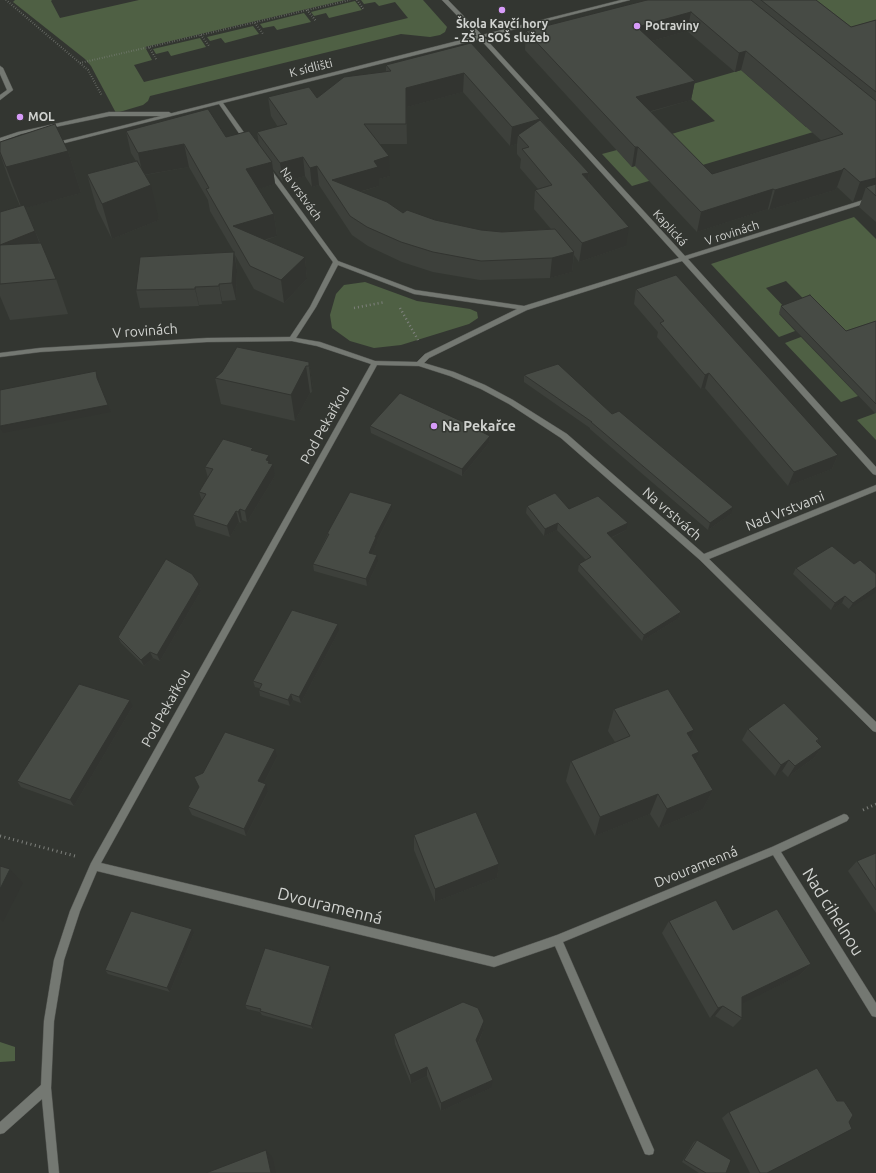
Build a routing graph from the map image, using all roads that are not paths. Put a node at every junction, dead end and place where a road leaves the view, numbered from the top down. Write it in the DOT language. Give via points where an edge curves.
graph roads {
  1 [pos="445,0"];
  2 [pos="627,0"];
  3 [pos="481,36"];
  4 [pos="0,68"];
  5 [pos="0,98"];
  6 [pos="220,102"];
  7 [pos="169,114"];
  8 [pos="0,140"];
  9 [pos="250,144"];
  10 [pos="46,146"];
  11 [pos="263,162"];
  12 [pos="876,198"];
  13 [pos="684,259"];
  14 [pos="336,262"];
  15 [pos="525,308"];
  16 [pos="292,339"];
  17 [pos="0,355"];
  18 [pos="375,363"];
  19 [pos="419,364"];
  20 [pos="876,472"];
  21 [pos="876,488"];
  22 [pos="703,558"];
  23 [pos="876,728"];
  24 [pos="844,818"];
  25 [pos="776,850"];
  26 [pos="94,866"];
  27 [pos="557,940"];
  28 [pos="876,1012"];
  29 [pos="46,1088"];
  30 [pos="0,1129"];
  31 [pos="649,1150"];
  32 [pos="54,1173"];
  1 -- 3 [label="street, Kaplická"];
  2 -- 3 [label="street, K sídlišti"];
  3 -- 6 [label="street, K sídlišti"];
  3 -- 13 [label="street, Kaplická"];
  4 -- 5 [label="street" via="10,90"];
  6 -- 7 [label="street, K sídlišti"];
  6 -- 9 [label="street"];
  7 -- 8 [label="street" via="109,114 20,133"];
  7 -- 10 [label="street, K sídlišti"];
  11 -- 14 [label="street, Na vrstvách"];
  12 -- 13 [label="street, V rovinách"];
  13 -- 15 [label="street, V rovinách"];
  13 -- 20 [label="street, Kaplická"];
  14 -- 15 [label="street, V rovinách" via="414,292"];
  14 -- 16 [label="street"];
  15 -- 19 [label="street, V rovinách" via="432,353"];
  16 -- 17 [label="street, V rovinách" via="207,340 40,350"];
  16 -- 18 [label="street, V rovinách" via="318,344"];
  18 -- 19 [label="street, V rovinách"];
  18 -- 26 [label="street, Pod Pekařkou"];
  19 -- 22 [label="street, Na vrstvách" via="483,387 564,436"];
  21 -- 22 [label="street, Nad Vrstvami"];
  22 -- 23 [label="street, Na vrstvách"];
  24 -- 25 [label="street, Dvouramenná"];
  25 -- 27 [label="street, Dvouramenná"];
  25 -- 28 [label="street, Nad cihelnou"];
  26 -- 27 [label="street, Dvouramenná" via="494,962"];
  26 -- 29 [label="street, Pod Pekařkou" via="75,911 60,960 49,1021"];
  27 -- 31 [label="street"];
  29 -- 30 [label="street"];
  29 -- 32 [label="street, Pod Pekařkou"];
}
